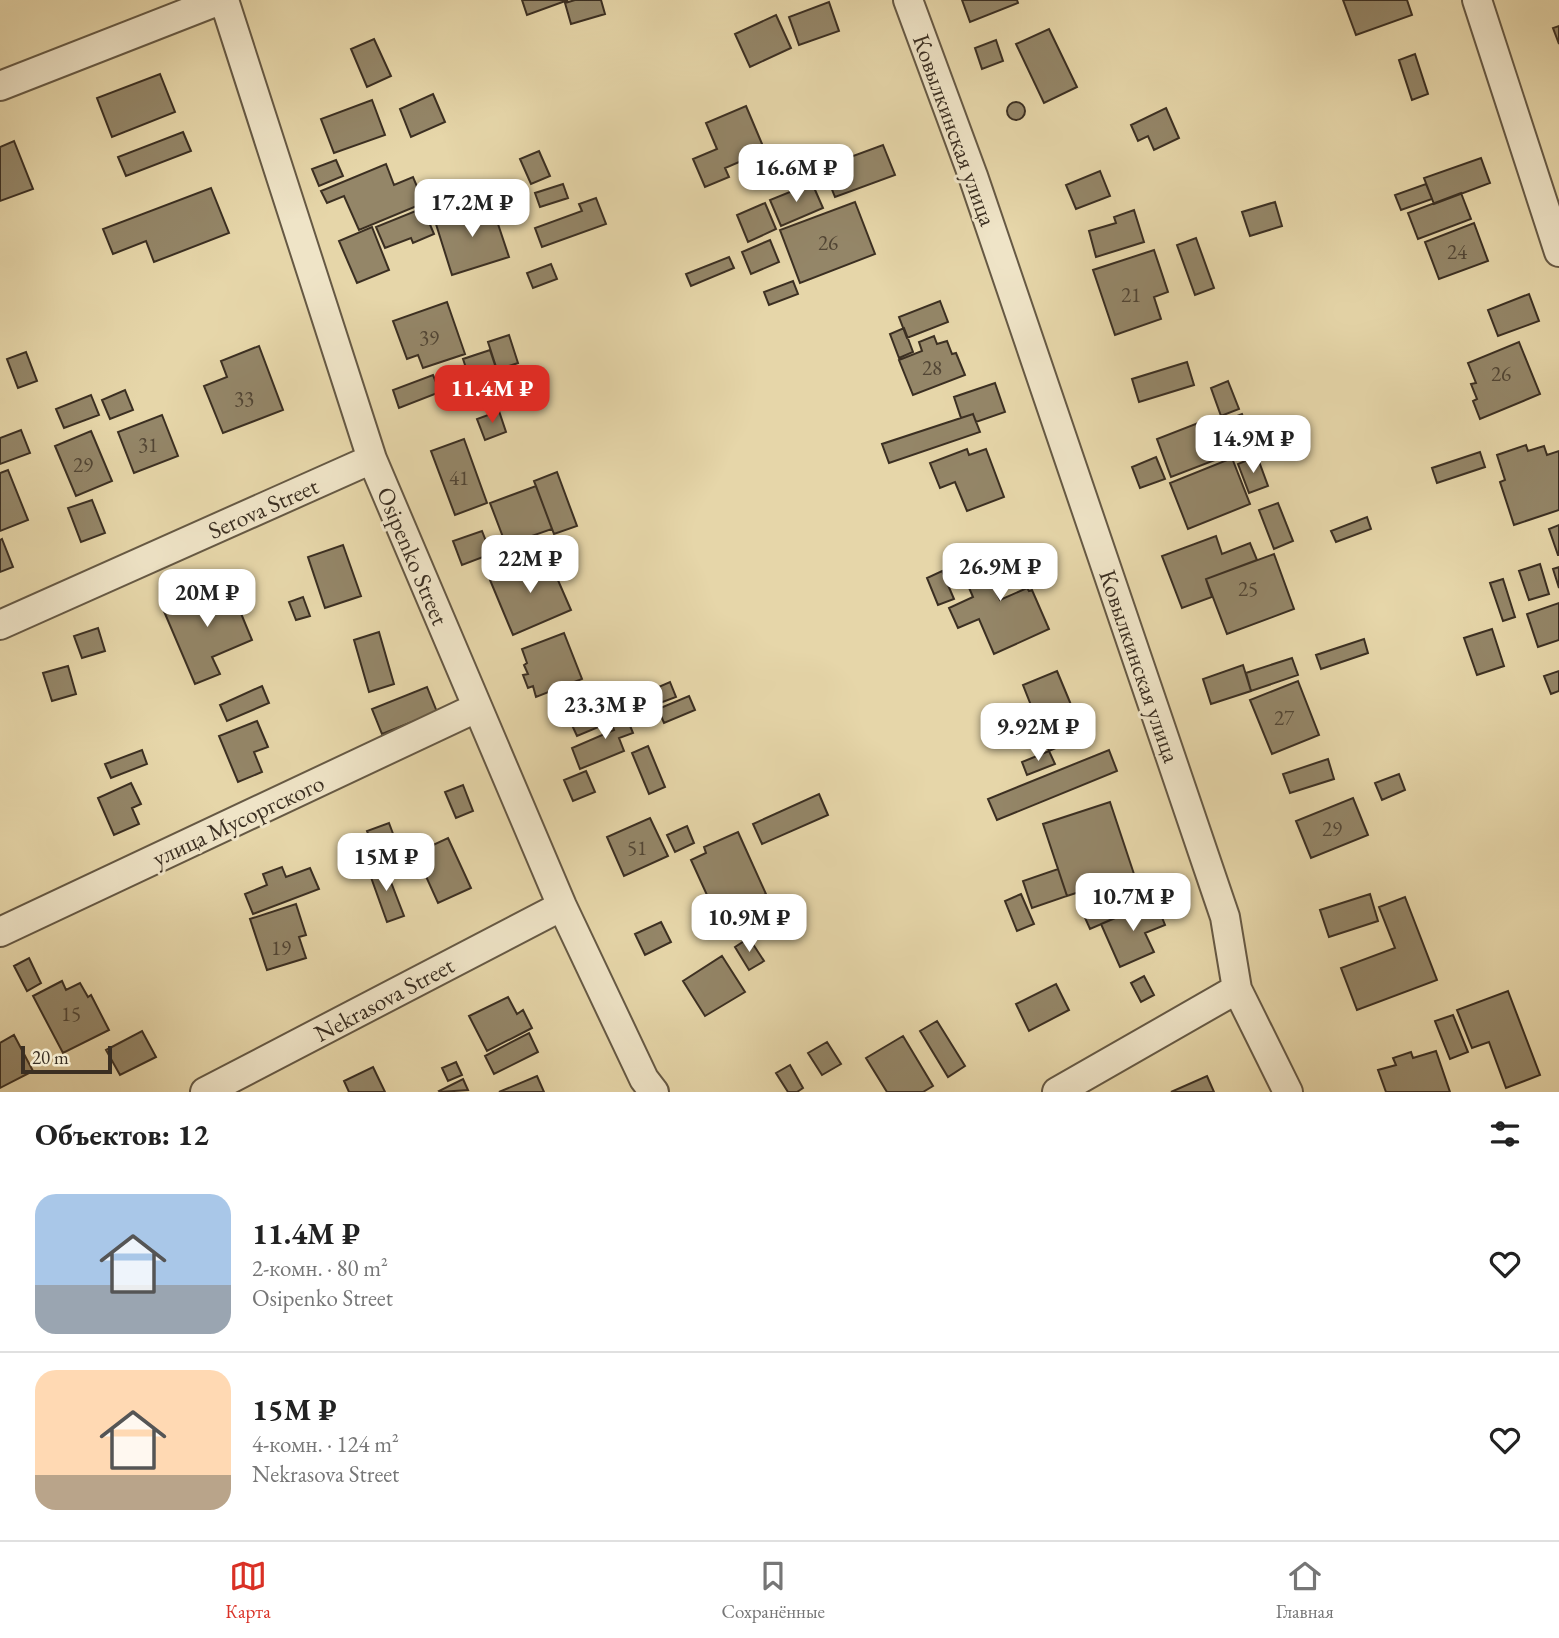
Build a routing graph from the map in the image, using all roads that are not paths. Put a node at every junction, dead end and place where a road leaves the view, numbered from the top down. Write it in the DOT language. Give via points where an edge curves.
graph roads {
  1 [pos="222,0"];
  2 [pos="908,0"];
  3 [pos="1477,0"];
  4 [pos="0,86"];
  5 [pos="1559,252"];
  6 [pos="372,460"];
  7 [pos="0,625"];
  8 [pos="476,708"];
  9 [pos="562,906"];
  10 [pos="0,932"];
  11 [pos="1237,989"];
  12 [pos="205,1092"];
  13 [pos="654,1092"];
  14 [pos="1057,1092"];
  15 [pos="1288,1092"];
  1 -- 4 [label="street"];
  1 -- 6 [label="street, Osipenko Street"];
  2 -- 11 [label="street, Ковылкинская улица" via="978,189 1225,916"];
  3 -- 5 [label="street"];
  6 -- 7 [label="street, Serova Street"];
  6 -- 8 [label="street, Osipenko Street"];
  8 -- 9 [label="street, Osipenko Street"];
  8 -- 10 [label="street, улица Мусоргского"];
  9 -- 12 [label="street, Nekrasova Street"];
  9 -- 13 [label="street, Osipenko Street"];
  11 -- 14 [label="street"];
  11 -- 15 [label="street, Ковылкинская улица"];
}
